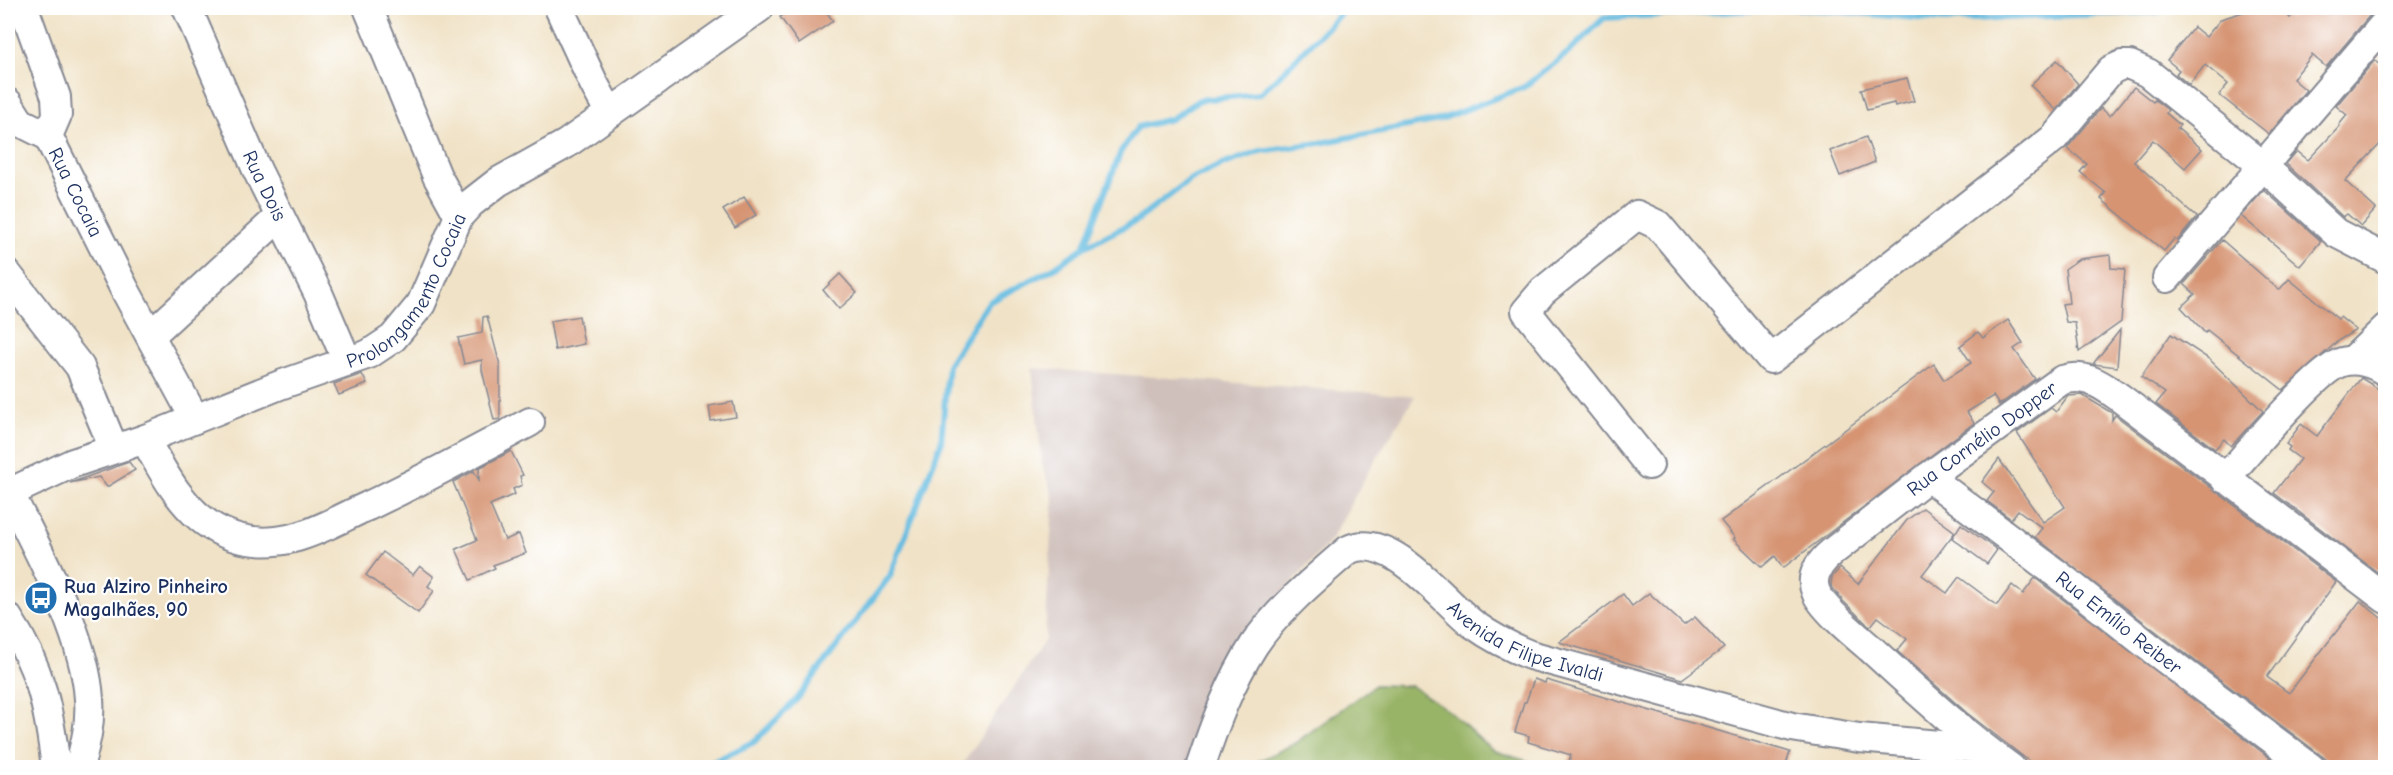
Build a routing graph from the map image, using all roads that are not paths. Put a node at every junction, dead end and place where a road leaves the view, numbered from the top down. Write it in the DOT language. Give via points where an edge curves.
graph roads {
  1 [pos="24,8"];
  2 [pos="187,8"];
  3 [pos="368,8"];
  4 [pos="560,8"];
  5 [pos="759,8"];
  6 [pos="2385,22"];
  7 [pos="8,103"];
  8 [pos="610,113"];
  9 [pos="48,136"];
  10 [pos="2262,165"];
  11 [pos="459,216"];
  12 [pos="279,217"];
  13 [pos="2385,260"];
  14 [pos="8,275"];
  15 [pos="2167,278"];
  16 [pos="2385,328"];
  17 [pos="151,335"];
  18 [pos="2353,360"];
  19 [pos="347,362"];
  20 [pos="2385,372"];
  21 [pos="195,419"];
  22 [pos="530,422"];
  23 [pos="145,439"];
  24 [pos="114,449"];
  25 [pos="1648,465"];
  26 [pos="1928,477"];
  27 [pos="2225,479"];
  28 [pos="8,492"];
  29 [pos="2385,599"];
  30 [pos="8,618"];
  31 [pos="1985,749"];
  32 [pos="56,768"];
  33 [pos="79,768"];
  34 [pos="1200,768"];
  35 [pos="2011,768"];
  36 [pos="2311,768"];
  1 -- 9 [label="street, Rua Cocaia" via="56,97 57,115"];
  2 -- 12 [label="street, Rua Dois"];
  3 -- 11 [label="street" via="432,165"];
  4 -- 8 [label="street"];
  5 -- 8 [label="street, Prolongamento Cocaia"];
  6 -- 10 [label="street"];
  7 -- 9 [label="street" via="20,122"];
  8 -- 11 [label="street, Prolongamento Cocaia" via="566,144 498,182"];
  9 -- 17 [label="street, Rua Cocaia"];
  10 -- 13 [label="street" via="2336,233"];
  10 -- 15 [label="street"];
  10 -- 25 [label="street" via="2148,73 2130,65 2117,66 2054,138 1771,359 1658,225 1637,215 1543,291 1526,311"];
  11 -- 19 [label="street, Prolongamento Cocaia" via="421,304 383,347"];
  12 -- 17 [label="street"];
  12 -- 19 [label="street, Rua Dois" via="318,293"];
  14 -- 24 [label="street" via="80,367"];
  16 -- 18 [label="street"];
  17 -- 21 [label="street, Rua Cocaia"];
  18 -- 20 [label="street"];
  18 -- 27 [label="street" via="2340,362 2327,372"];
  19 -- 21 [label="street, Prolongamento Cocaia"];
  21 -- 23 [label="street, Prolongamento Cocaia"];
  22 -- 23 [label="street" via="335,521 297,537 259,542 221,532 204,520 168,479"];
  23 -- 24 [label="street, Prolongamento Cocaia"];
  24 -- 28 [label="street, Prolongamento Cocaia"];
  26 -- 27 [label="street, Rua Cornélio Dopper" via="2062,380 2074,376 2098,383 2119,397"];
  26 -- 31 [label="street, Rua Cornélio Dopper" via="1821,562 1814,580 1815,591 1852,632"];
  26 -- 36 [label="street, Rua Emílio Reiber"];
  27 -- 29 [label="street, Rua Cornélio Dopper"];
  28 -- 33 [label="street" via="64,608 87,679 87,736"];
  30 -- 32 [label="street" via="31,656 50,719"];
  31 -- 34 [label="street, Avenida Filipe Ivaldi" via="1859,738 1792,727 1530,655 1473,624 1394,555 1364,546 1348,550 1264,632 1226,698"];
  31 -- 35 [label="street, Rua Cornélio Dopper"];
}
